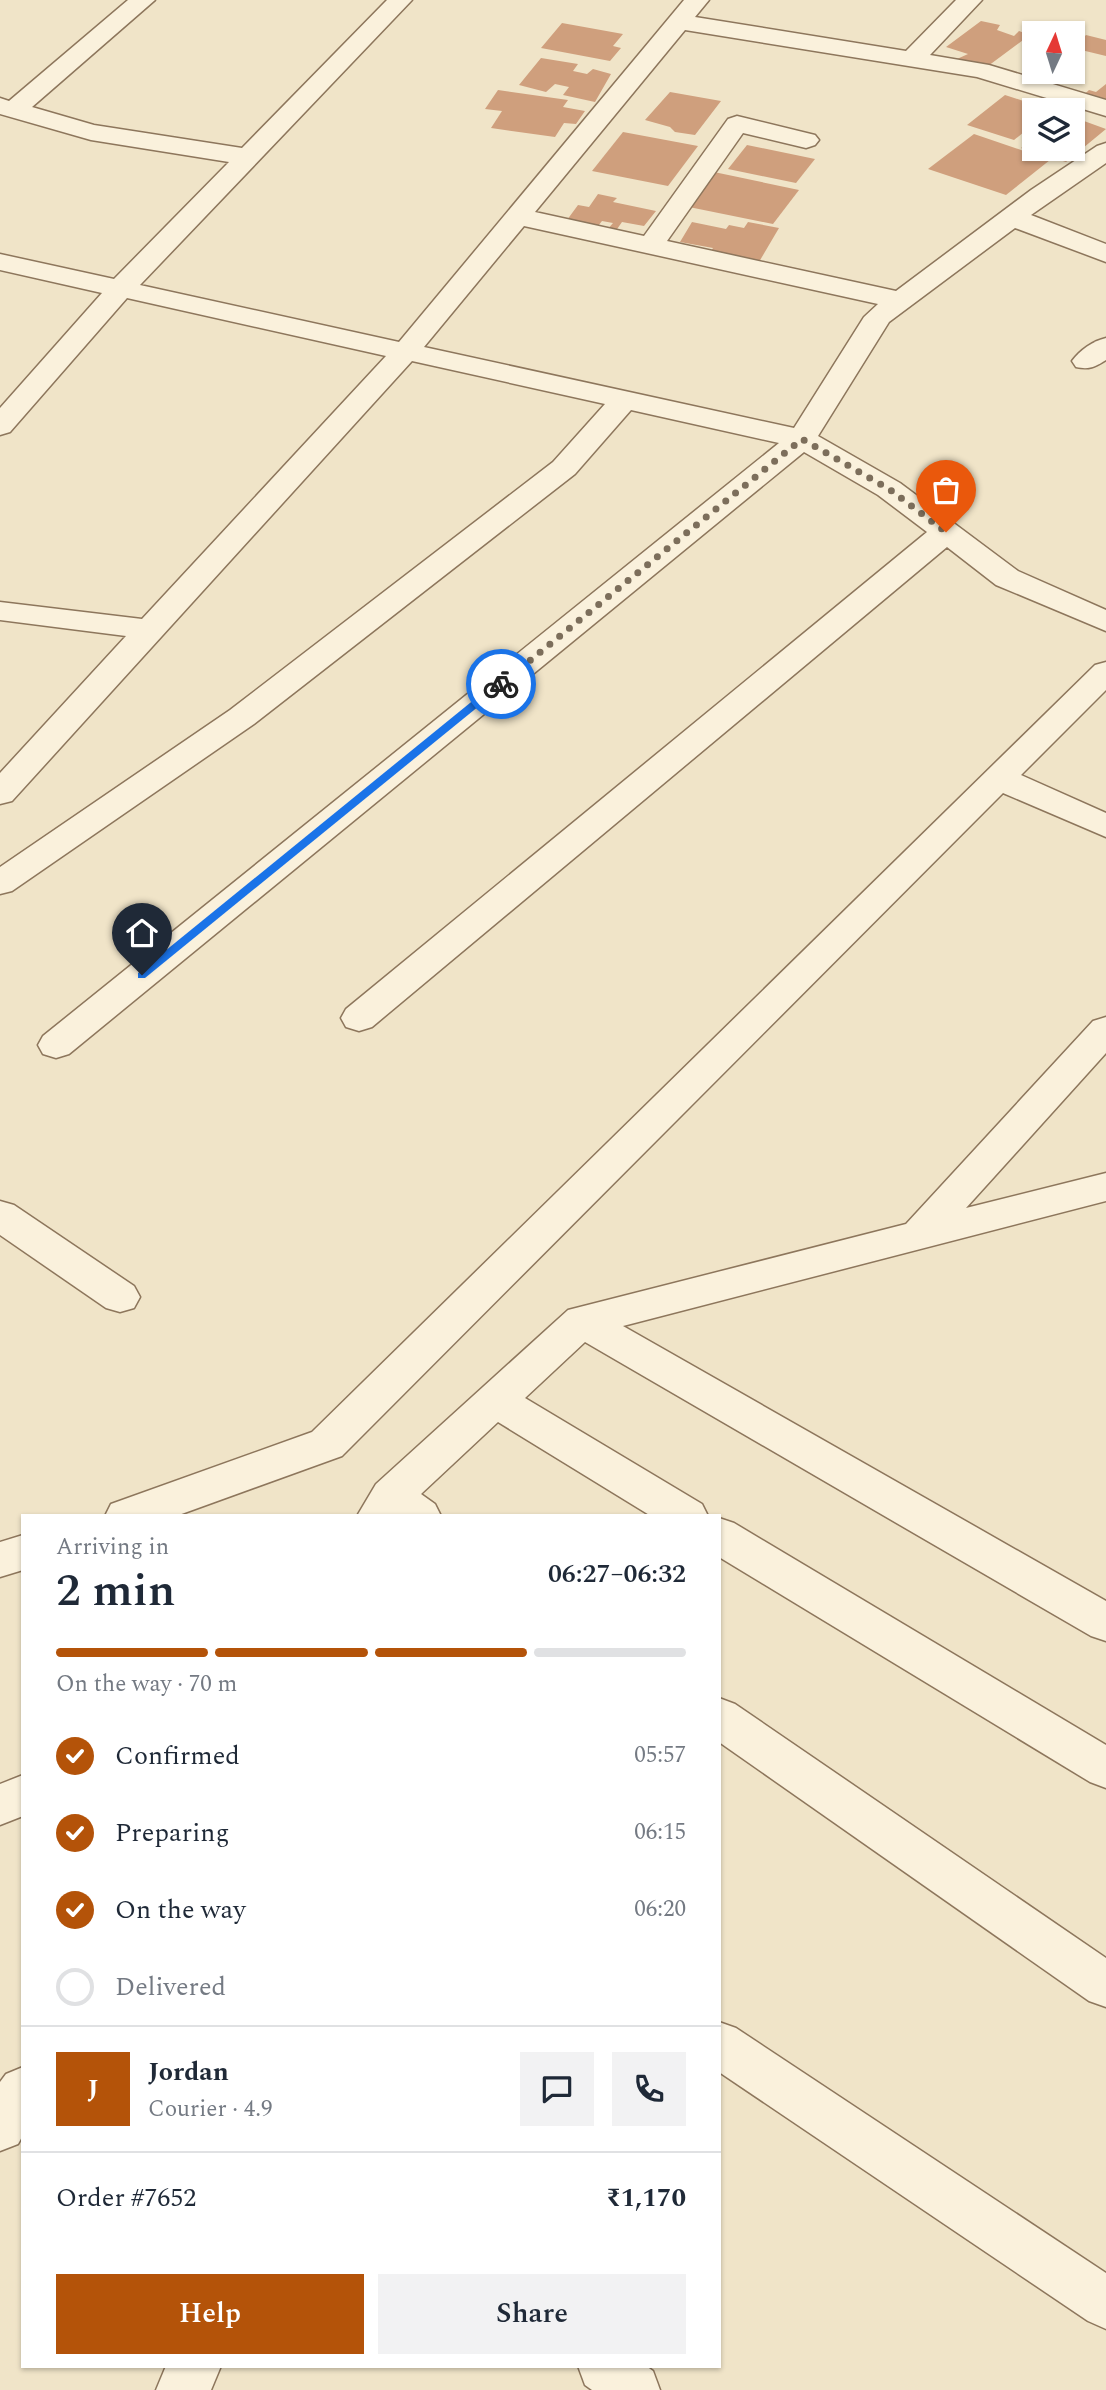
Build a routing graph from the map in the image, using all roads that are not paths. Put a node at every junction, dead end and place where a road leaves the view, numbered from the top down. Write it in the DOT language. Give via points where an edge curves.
graph roads {
  1 [pos="144,0"];
  2 [pos="400,0"];
  3 [pos="697,0"];
  4 [pos="970,0"];
  5 [pos="678,22"];
  6 [pos="912,59"];
  7 [pos="6,108"];
  8 [pos="1106,108"];
  9 [pos="806,140"];
  10 [pos="1106,151"];
  11 [pos="248,157"];
  12 [pos="517,216"];
  13 [pos="1012,217"];
  14 [pos="650,246"];
  15 [pos="1106,254"];
  16 [pos="0,262"];
  17 [pos="121,288"];
  18 [pos="900,300"];
  19 [pos="406,351"];
  20 [pos="625,399"];
  21 [pos="0,426"];
  22 [pos="802,439"];
  23 [pos="946,532"];
  24 [pos="0,611"];
  25 [pos="1106,622"];
  26 [pos="150,630"];
  27 [pos="1106,672"];
  28 [pos="1000,779"];
  29 [pos="0,793"];
  30 [pos="1106,826"];
  31 [pos="0,883"];
  32 [pos="359,1018"];
  33 [pos="1106,1030"];
  34 [pos="56,1045"];
  35 [pos="1106,1186"];
  36 [pos="0,1215"];
  37 [pos="919,1235"];
  38 [pos="120,1297"];
  39 [pos="582,1321"];
  40 [pos="495,1400"];
  41 [pos="397,1509"];
  42 [pos="132,1514"];
  43 [pos="684,1514"];
  44 [pos="721,1536"];
  45 [pos="21,1553"];
  46 [pos="0,1560"];
  47 [pos="1103,1616"];
  48 [pos="721,1718"];
  49 [pos="1106,1768"];
  50 [pos="21,1796"];
  51 [pos="0,1805"];
  52 [pos="1106,1985"];
  53 [pos="721,2045"];
  54 [pos="21,2093"];
  55 [pos="0,2127"];
  56 [pos="1106,2303"];
  57 [pos="194,2368"];
  58 [pos="606,2368"];
  59 [pos="182,2390"];
  60 [pos="634,2390"];
  1 -- 7 [label="street"];
  2 -- 11 [label="street"];
  3 -- 5 [label="street"];
  4 -- 6 [label="street"];
  5 -- 6 [label="street"];
  5 -- 12 [label="street"];
  6 -- 8 [label="street" via="980,70"];
  7 -- 11 [label="street" via="91,132"];
  9 -- 14 [label="street" via="737,124"];
  10 -- 13 [label="street"];
  11 -- 17 [label="street"];
  12 -- 14 [label="street"];
  12 -- 19 [label="street"];
  13 -- 15 [label="street"];
  13 -- 18 [label="street"];
  14 -- 18 [label="street"];
  16 -- 17 [label="street"];
  17 -- 19 [label="street"];
  17 -- 21 [label="street"];
  18 -- 22 [label="street" via="878,317"];
  19 -- 20 [label="street"];
  19 -- 26 [label="street"];
  20 -- 22 [label="street"];
  20 -- 31 [label="street" via="554,476 242,716"];
  22 -- 23 [label="street" via="889,489"];
  22 -- 34 [label="street"];
  23 -- 25 [label="street" via="1007,578"];
  23 -- 32 [label="street"];
  24 -- 26 [label="street"];
  26 -- 29 [label="street"];
  27 -- 28 [label="street"];
  28 -- 30 [label="street"];
  28 -- 42 [label="street" via="327,1444"];
  33 -- 37 [label="street"];
  35 -- 37 [label="street"];
  36 -- 38 [label="street"];
  37 -- 39 [label="street"];
  39 -- 40 [label="street"];
  39 -- 47 [label="street"];
  40 -- 41 [label="street"];
  40 -- 43 [label="street"];
  44 -- 49 [label="street"];
  45 -- 46 [label="street"];
  48 -- 52 [label="street"];
  50 -- 51 [label="street"];
  53 -- 56 [label="street"];
  54 -- 55 [label="street"];
  57 -- 59 [label="street"];
  58 -- 60 [label="street"];
}
